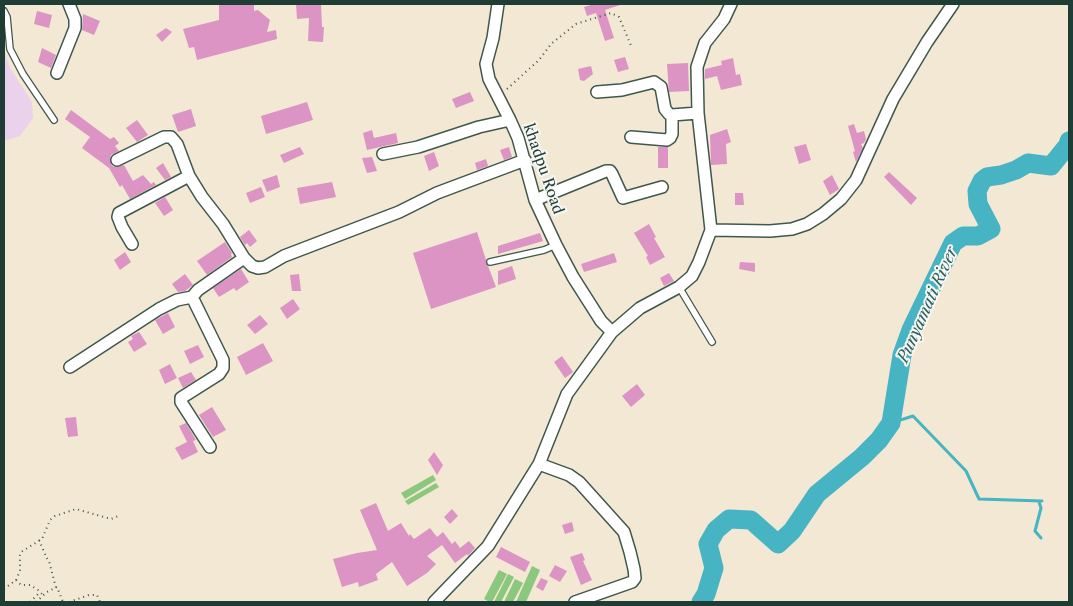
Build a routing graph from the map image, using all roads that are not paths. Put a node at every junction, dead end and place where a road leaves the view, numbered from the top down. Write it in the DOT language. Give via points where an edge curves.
graph roads {
  1 [pos="69,4"];
  2 [pos="498,4"];
  3 [pos="731,4"];
  4 [pos="952,4"];
  5 [pos="4,11"];
  6 [pos="57,73"];
  7 [pos="597,92"];
  8 [pos="698,113"];
  9 [pos="672,115"];
  10 [pos="54,120"];
  11 [pos="510,120"];
  12 [pos="631,137"];
  13 [pos="383,154"];
  14 [pos="117,160"];
  15 [pos="525,160"];
  16 [pos="189,176"];
  17 [pos="662,187"];
  18 [pos="536,200"];
  19 [pos="711,230"];
  20 [pos="132,244"];
  21 [pos="556,245"];
  22 [pos="244,258"];
  23 [pos="490,262"];
  24 [pos="679,287"];
  25 [pos="192,297"];
  26 [pos="612,332"];
  27 [pos="712,342"];
  28 [pos="70,367"];
  29 [pos="210,447"];
  30 [pos="539,464"];
  31 [pos="434,602"];
  32 [pos="575,602"];
  1 -- 6 [label="street" via="75,28"];
  2 -- 11 [label="street, khadpu Road" via="486,64 489,79"];
  3 -- 8 [label="street" via="700,55 697,67"];
  4 -- 19 [label="street" via="893,99 856,180 840,199 807,224 792,228"];
  5 -- 10 [label="lane" via="10,49"];
  7 -- 9 [label="street" via="654,82 660,87 665,110"];
  8 -- 9 [label="street"];
  8 -- 19 [label="street"];
  9 -- 12 [label="street" via="672,134 667,140"];
  11 -- 13 [label="street"];
  11 -- 15 [label="street, khadpu Road"];
  14 -- 16 [label="street" via="164,137 171,137 177,144"];
  15 -- 18 [label="street, khadpu Road"];
  15 -- 22 [label="street" via="437,193 399,212 284,256 265,267 252,266"];
  16 -- 20 [label="street" via="119,213 122,228"];
  16 -- 22 [label="street"];
  17 -- 18 [label="street" via="623,198 612,174 606,171"];
  18 -- 21 [label="street, khadpu Road"];
  19 -- 24 [label="street" via="692,276"];
  21 -- 23 [label="lane"];
  21 -- 26 [label="street, khadpu Road" via="601,321"];
  22 -- 25 [label="street"];
  24 -- 26 [label="street" via="640,308"];
  24 -- 27 [label="lane"];
  25 -- 28 [label="street" via="159,308"];
  25 -- 29 [label="street" via="223,360 219,374 181,398"];
  26 -- 30 [label="street" via="567,394"];
  30 -- 31 [label="street" via="488,546"];
  30 -- 32 [label="street" via="579,482 624,532 630,552 635,578 632,582"];
}
